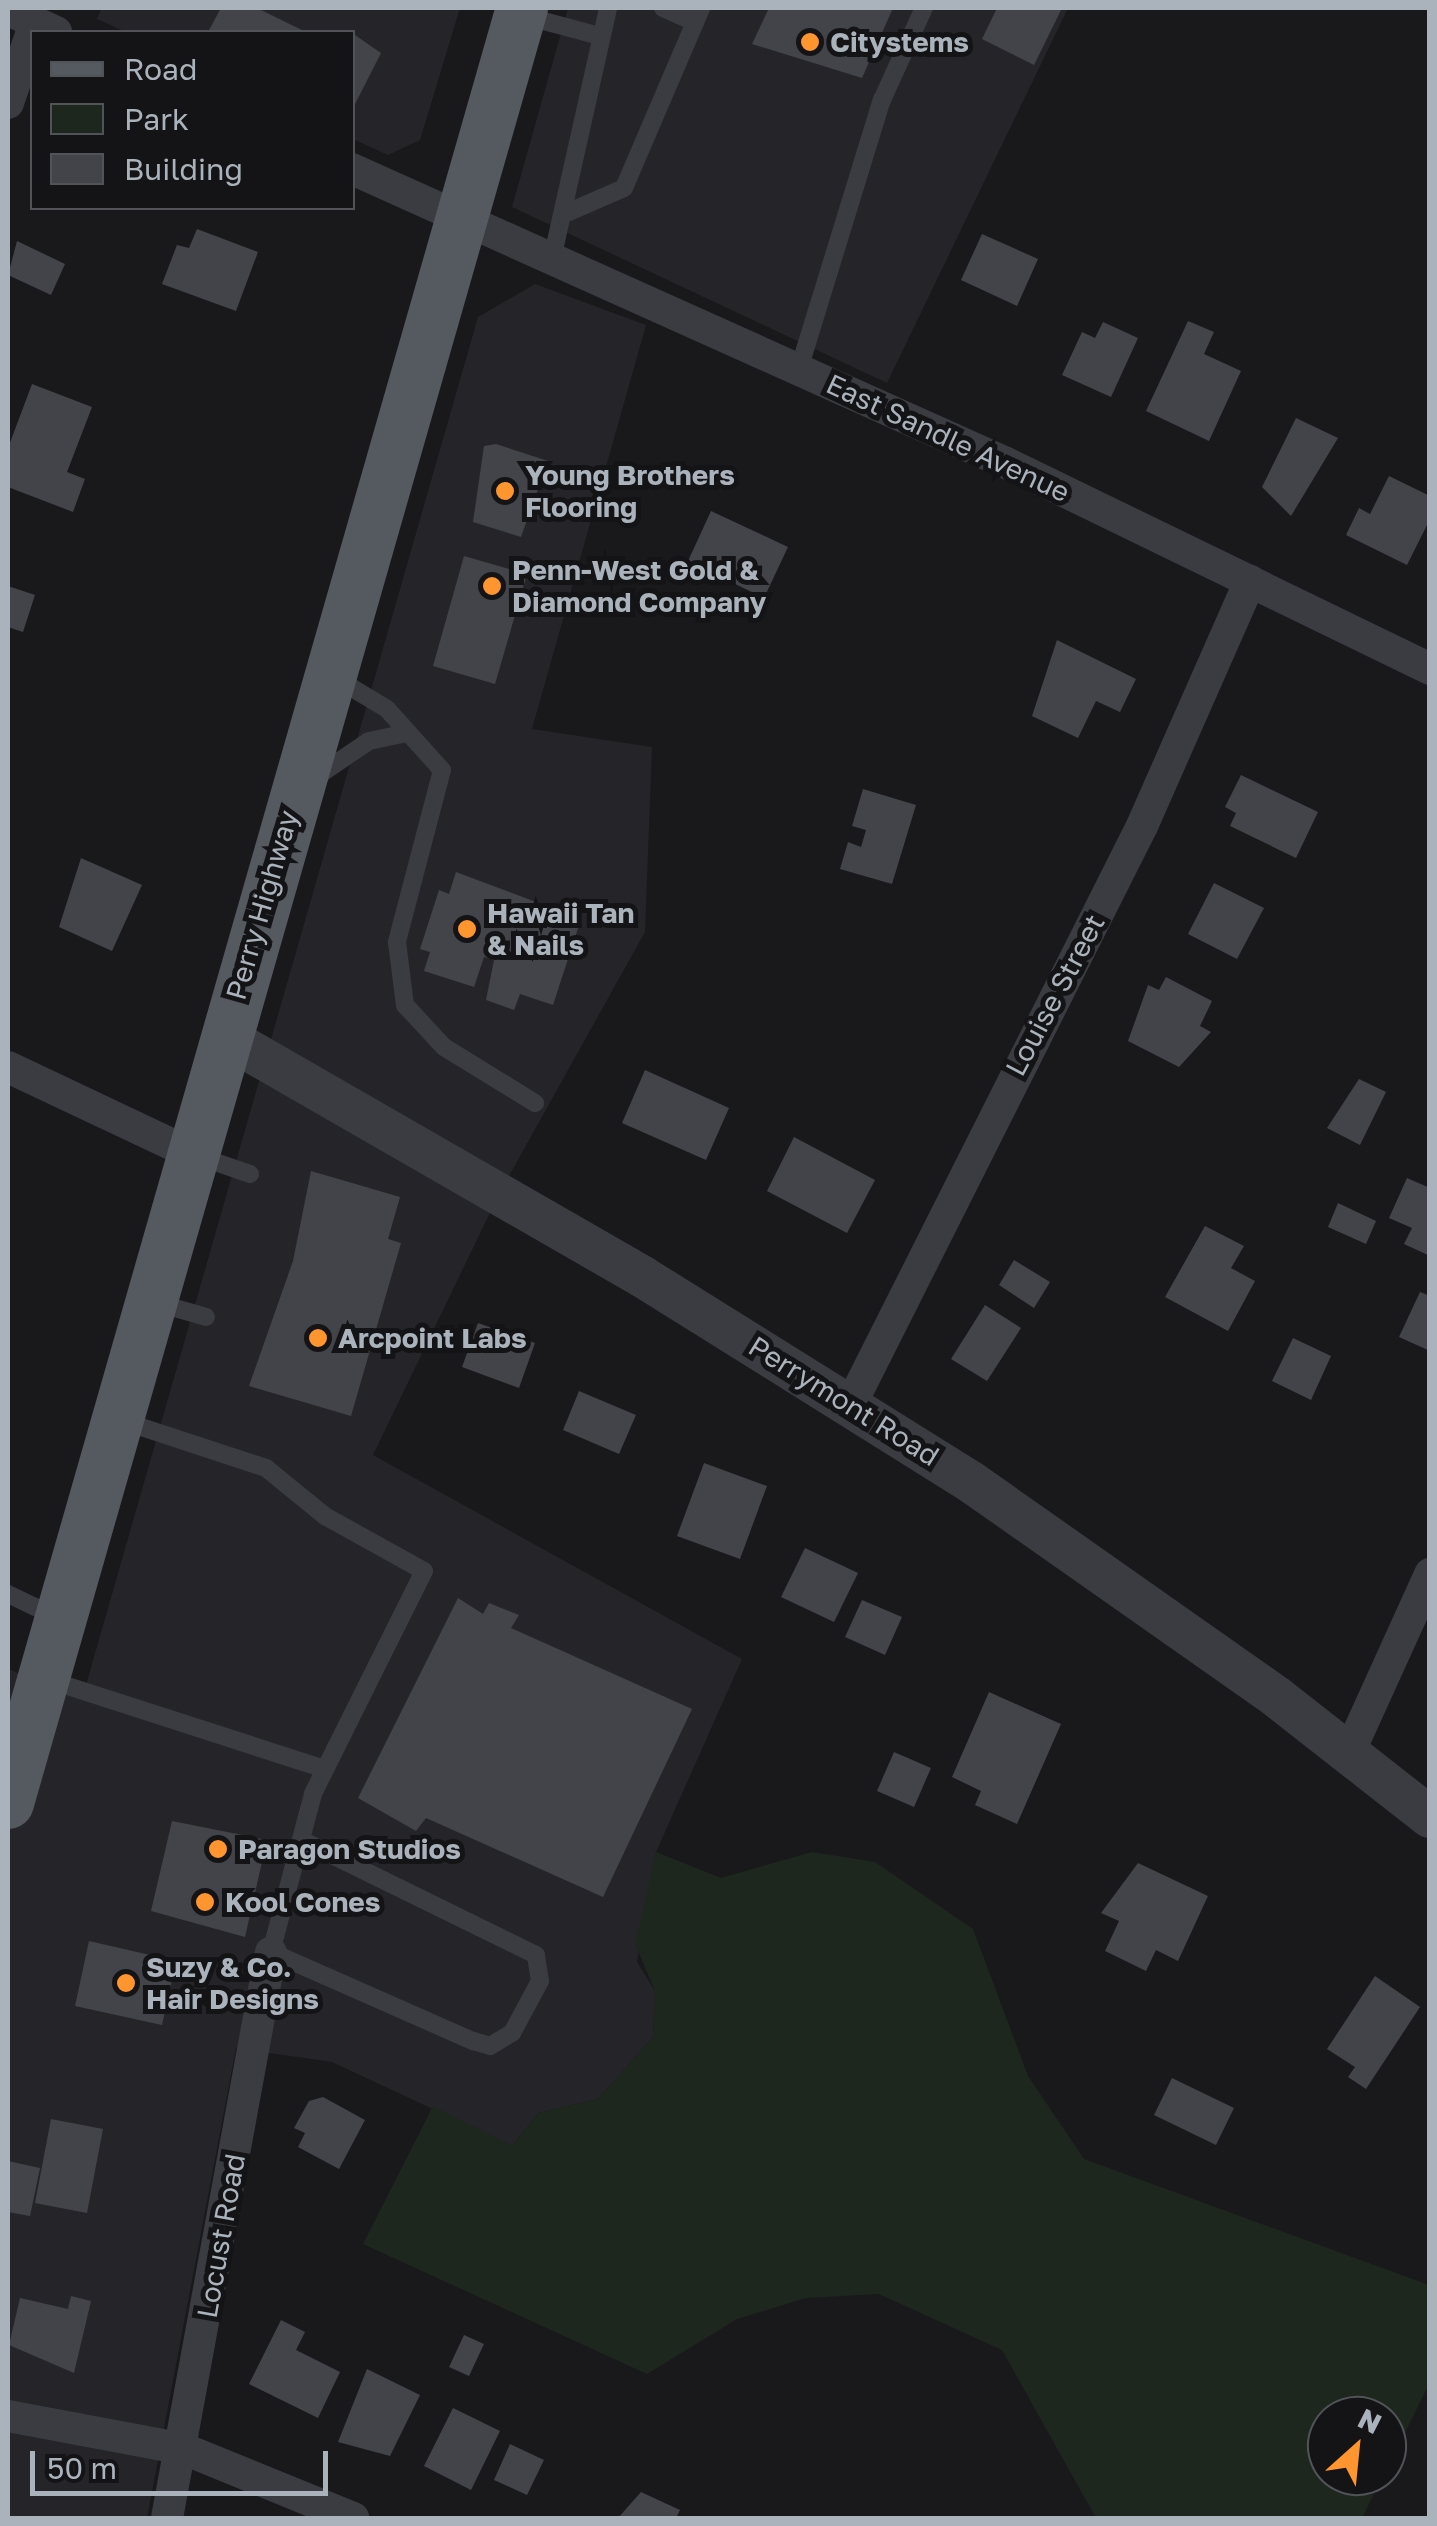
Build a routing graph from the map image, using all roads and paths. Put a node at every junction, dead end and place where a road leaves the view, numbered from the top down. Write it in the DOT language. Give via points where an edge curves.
graph roads {
  1 [pos="608,8"];
  2 [pos="663,8"];
  3 [pos="924,8"];
  4 [pos="521,11"];
  5 [pos="697,15"];
  6 [pos="30,32"];
  7 [pos="596,35"];
  8 [pos="8,103"];
  9 [pos="355,170"];
  10 [pos="569,212"];
  11 [pos="461,219"];
  12 [pos="552,259"];
  13 [pos="799,369"];
  14 [pos="1250,581"];
  15 [pos="1430,669"];
  16 [pos="329,674"];
  17 [pos="408,734"];
  18 [pos="292,802"];
  19 [pos="224,1036"];
  20 [pos="8,1067"];
  21 [pos="535,1103"];
  22 [pos="190,1154"];
  23 [pos="250,1174"];
  24 [pos="147,1300"];
  25 [pos="206,1317"];
  26 [pos="851,1404"];
  27 [pos="113,1418"];
  28 [pos="1430,1574"];
  29 [pos="8,1594"];
  30 [pos="57,1617"];
  31 [pos="40,1677"];
  32 [pos="1348,1755"];
  33 [pos="325,1769"];
  34 [pos="8,1803"];
  35 [pos="1430,1817"];
  36 [pos="305,1842"];
  37 [pos="272,1952"];
  38 [pos="8,2416"];
  39 [pos="184,2449"];
  40 [pos="167,2518"];
  41 [pos="353,2518"];
  1 -- 7 [label="lane"];
  2 -- 5 [label="lane"];
  3 -- 13 [label="lane" via="882,100"];
  4 -- 7 [label="lane"];
  4 -- 11 [label="main road, Perry Highway"];
  5 -- 10 [label="lane" via="624,188"];
  6 -- 8 [label="street"];
  7 -- 10 [label="lane" via="566,166"];
  9 -- 11 [label="street, East Sandle Avenue"];
  10 -- 12 [label="lane"];
  11 -- 12 [label="street, East Sandle Avenue"];
  11 -- 16 [label="main road, Perry Highway"];
  12 -- 13 [label="street, East Sandle Avenue"];
  13 -- 14 [label="street, East Sandle Avenue"];
  14 -- 15 [label="street, East Sandle Avenue"];
  14 -- 26 [label="street, Louise Street" via="1151,809"];
  16 -- 17 [label="lane"];
  16 -- 18 [label="main road, Perry Highway"];
  17 -- 18 [label="lane" via="352,750"];
  17 -- 21 [label="lane" via="439,757 444,792 398,942 398,984 417,1023 444,1047"];
  18 -- 19 [label="main road, Perry Highway"];
  19 -- 22 [label="main road, Perry Highway"];
  19 -- 26 [label="street, Perrymont Road"];
  20 -- 22 [label="street"];
  22 -- 23 [label="lane"];
  22 -- 24 [label="main road, Perry Highway"];
  24 -- 25 [label="lane"];
  24 -- 27 [label="main road, Perry Highway"];
  26 -- 32 [label="street, Perrymont Road" via="1120,1584"];
  27 -- 30 [label="main road, Perry Highway"];
  27 -- 33 [label="lane" via="266,1468 326,1516 424,1571"];
  28 -- 32 [label="street"];
  29 -- 30 [label="lane"];
  30 -- 31 [label="main road, Perry Highway"];
  31 -- 33 [label="lane"];
  31 -- 34 [label="main road, Perry Highway"];
  32 -- 35 [label="street, Perrymont Road"];
  33 -- 36 [label="lane"];
  36 -- 37 [label="lane"];
  36 -- 37 [label="lane" via="526,1947 540,1981 512,2033 490,2046"];
  37 -- 39 [label="street, Locust Road"];
  38 -- 39 [label="street"];
  39 -- 40 [label="street, Locust Road"];
  39 -- 41 [label="street"];
}
